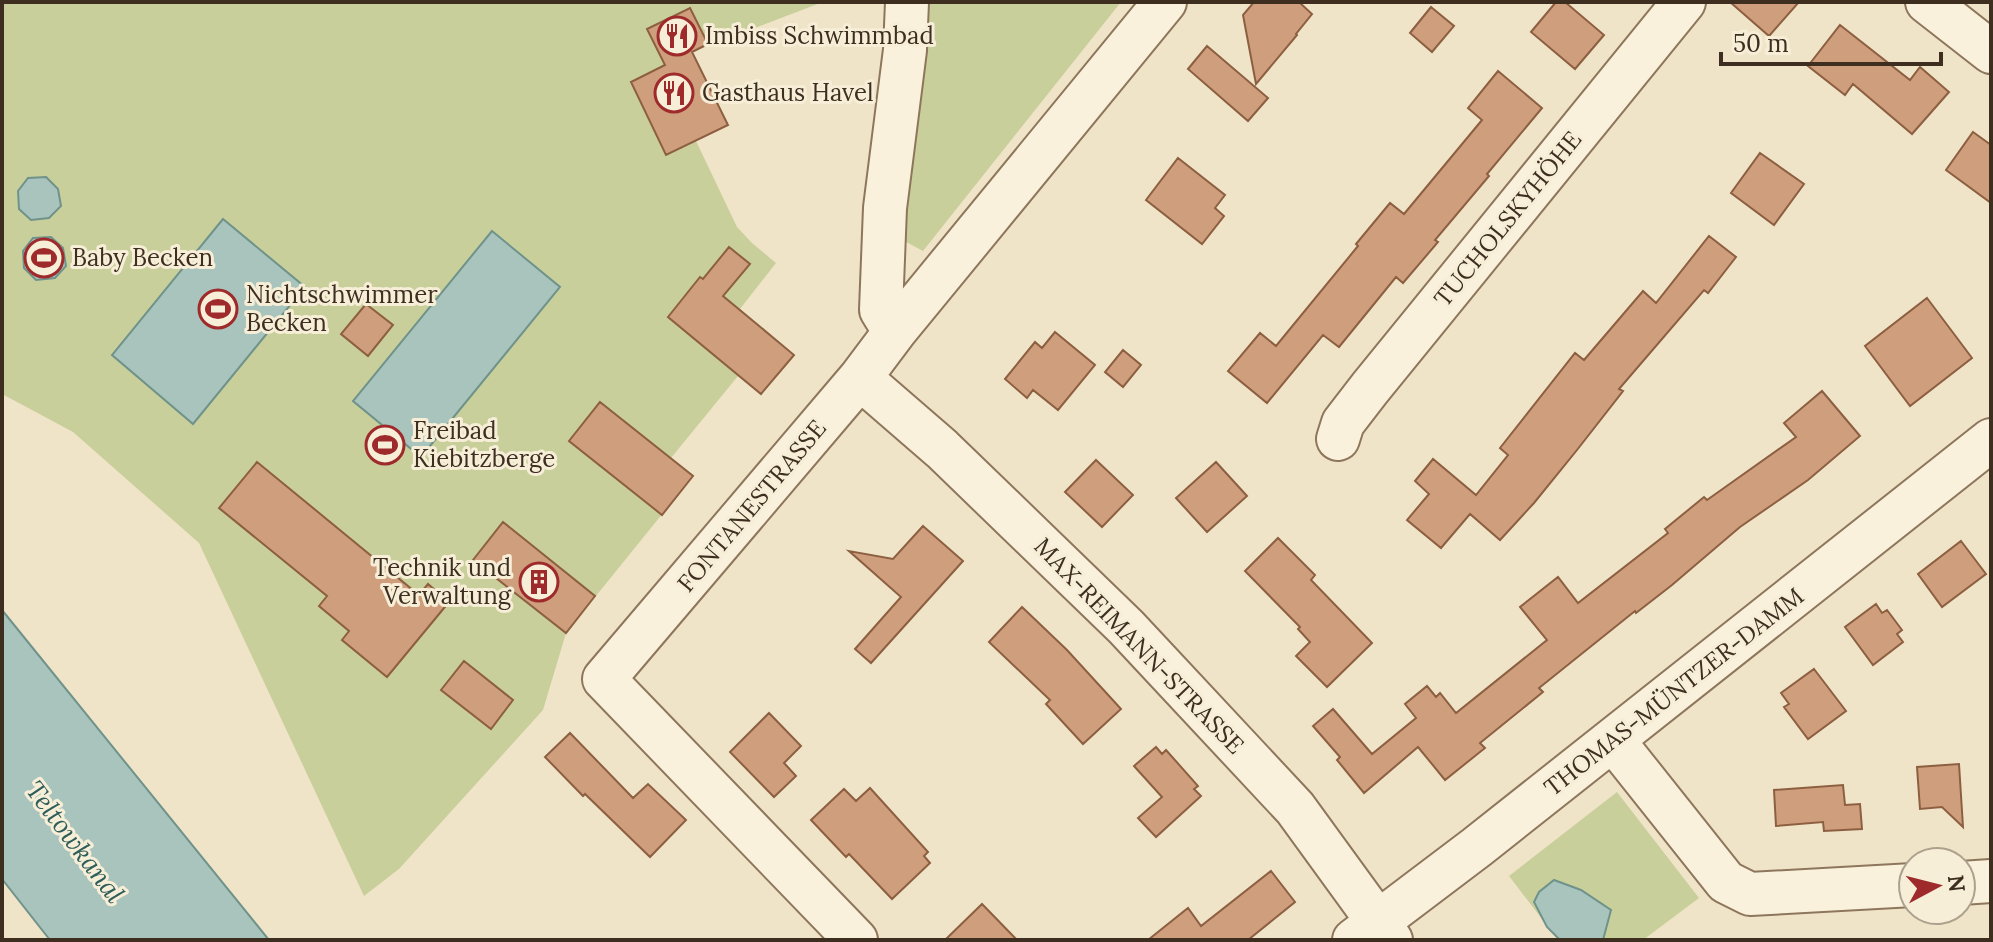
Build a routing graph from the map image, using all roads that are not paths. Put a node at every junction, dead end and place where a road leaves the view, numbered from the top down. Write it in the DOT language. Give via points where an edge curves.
graph roads {
  1 [pos="907,2"];
  2 [pos="1165,2"];
  3 [pos="1684,2"];
  4 [pos="1927,2"];
  5 [pos="1991,52"];
  6 [pos="896,330"];
  7 [pos="860,378"];
  8 [pos="1338,439"];
  9 [pos="1991,440"];
  10 [pos="1613,740"];
  11 [pos="1897,886"];
  12 [pos="1374,934"];
  13 [pos="856,940"];
  1 -- 6 [label="street" via="885,208 881,310"];
  2 -- 6 [label="street, FONTANESTRASSE"];
  3 -- 8 [label="street, TUCHOLSKYHÖHE" via="1370,388 1343,423"];
  4 -- 5 [label="street"];
  6 -- 7 [label="street, FONTANESTRASSE"];
  7 -- 12 [label="street, MAX-REIMANN-STRASSE" via="942,449 1126,627 1295,808"];
  7 -- 13 [label="street, FONTANESTRASSE" via="604,679"];
  9 -- 10 [label="street, THOMAS-MÜNTZER-DAMM"];
  10 -- 11 [label="street" via="1726,882 1750,894"];
  10 -- 12 [label="street, THOMAS-MÜNTZER-DAMM"];
}
